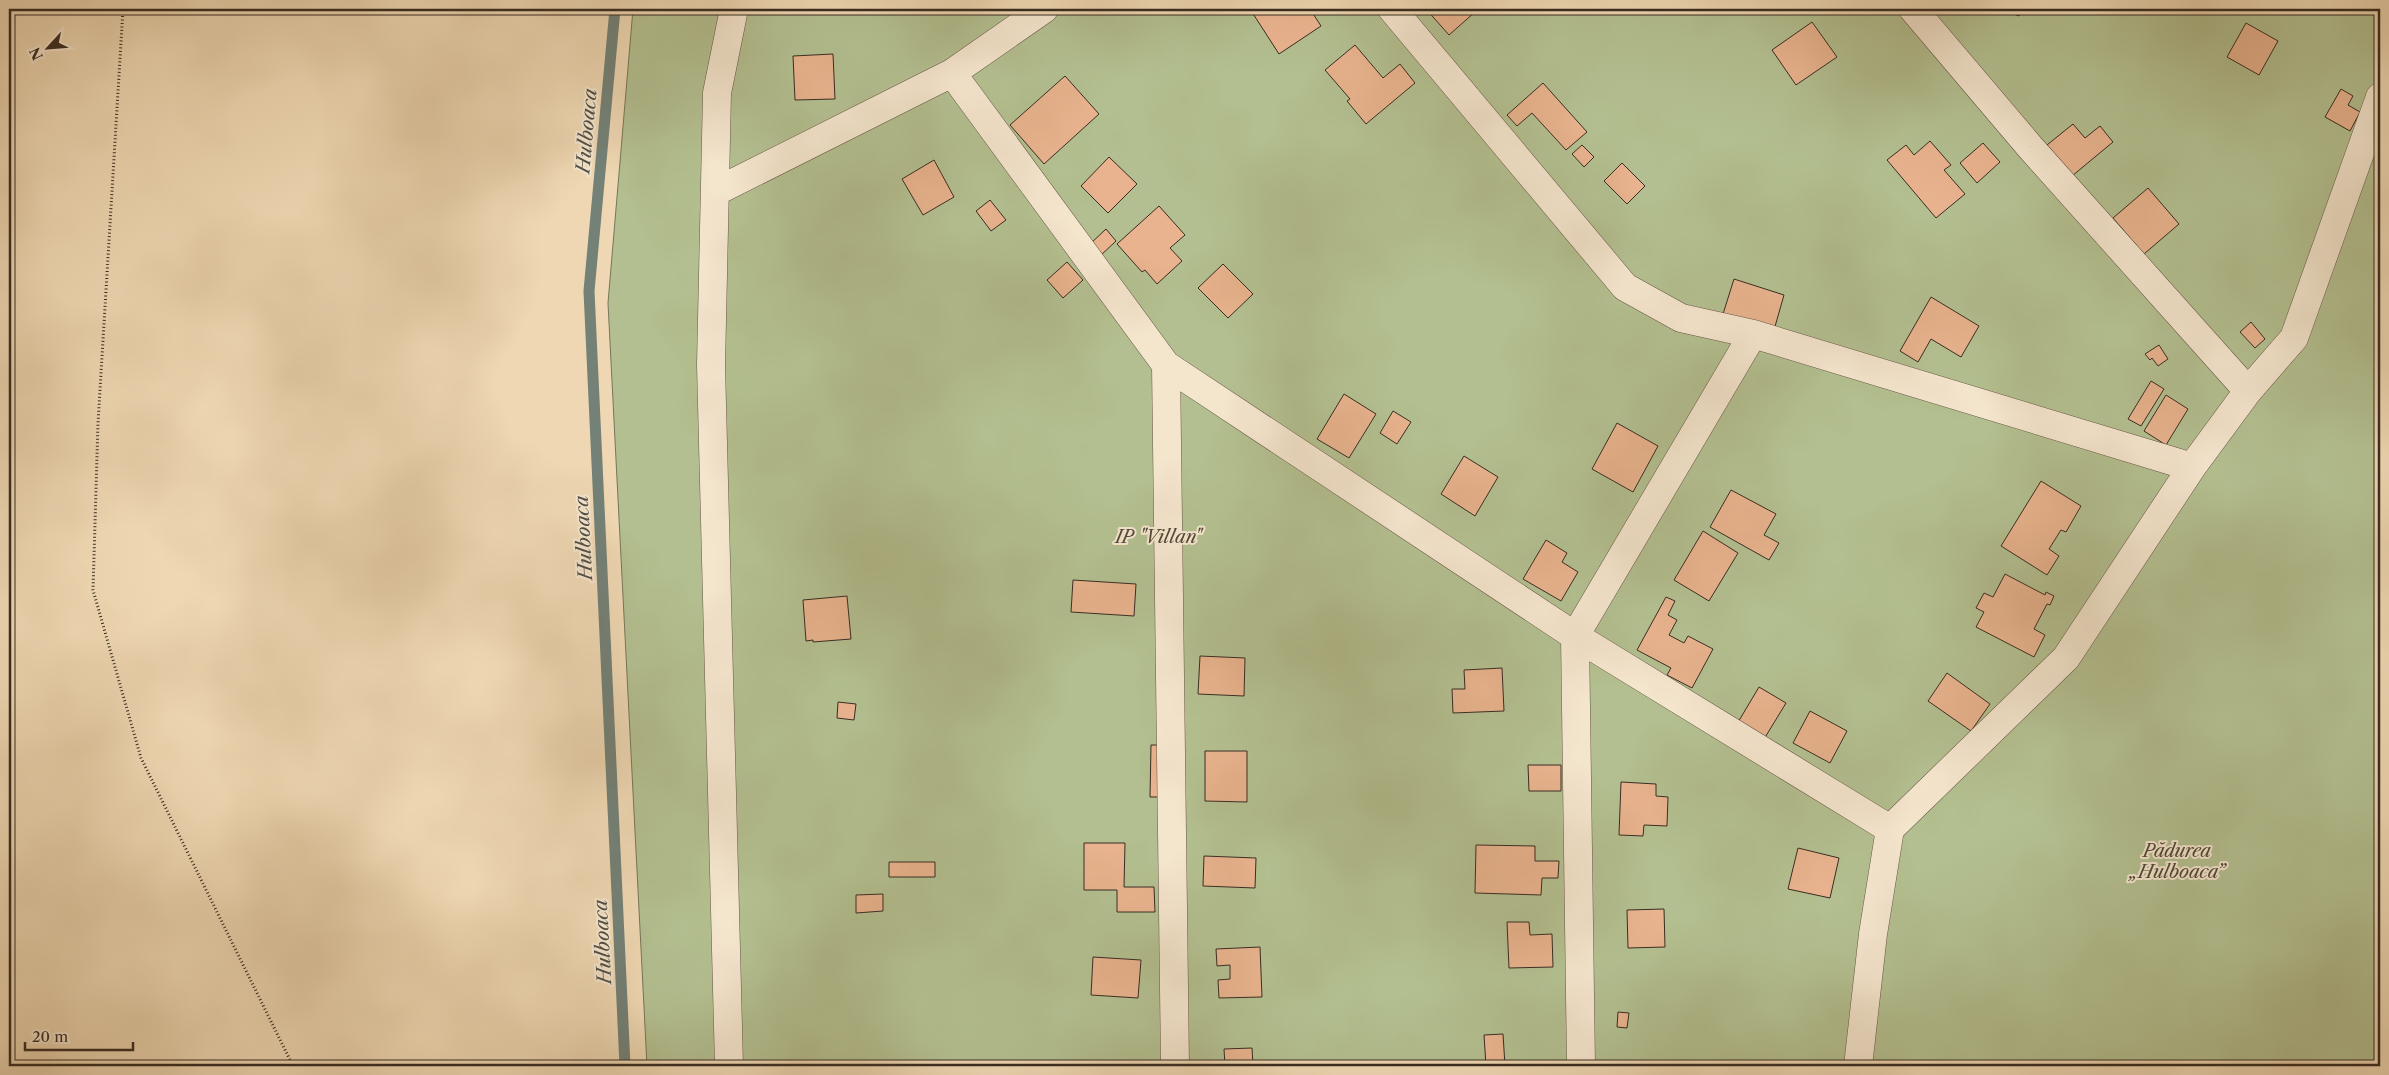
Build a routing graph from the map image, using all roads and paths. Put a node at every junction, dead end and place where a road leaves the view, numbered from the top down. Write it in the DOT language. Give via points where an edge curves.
graph roads {
  1 [pos="123,9"];
  2 [pos="734,9"];
  3 [pos="1044,9"];
  4 [pos="1392,9"];
  5 [pos="1913,9"];
  6 [pos="952,72"];
  7 [pos="2380,97"];
  8 [pos="715,192"];
  9 [pos="1753,334"];
  10 [pos="1166,364"];
  11 [pos="2248,391"];
  12 [pos="2192,467"];
  13 [pos="1575,636"];
  14 [pos="1890,829"];
  15 [pos="293,1066"];
  16 [pos="729,1066"];
  17 [pos="1175,1066"];
  18 [pos="1581,1066"];
  19 [pos="1858,1066"];
  1 -- 15 [label="path" via="98,423 93,590 141,758"];
  2 -- 8 [label="street" via="717,93"];
  3 -- 6 [label="street"];
  4 -- 9 [label="street" via="1625,287 1681,318"];
  5 -- 11 [label="street" via="2030,147"];
  6 -- 8 [label="street"];
  6 -- 10 [label="street"];
  7 -- 11 [label="street" via="2294,338"];
  8 -- 16 [label="street" via="711,364"];
  9 -- 12 [label="street"];
  9 -- 13 [label="street"];
  10 -- 13 [label="street"];
  10 -- 17 [label="street"];
  11 -- 12 [label="street"];
  12 -- 14 [label="street" via="2066,658"];
  13 -- 14 [label="street"];
  13 -- 18 [label="street"];
  14 -- 19 [label="street" via="1872,934"];
}
